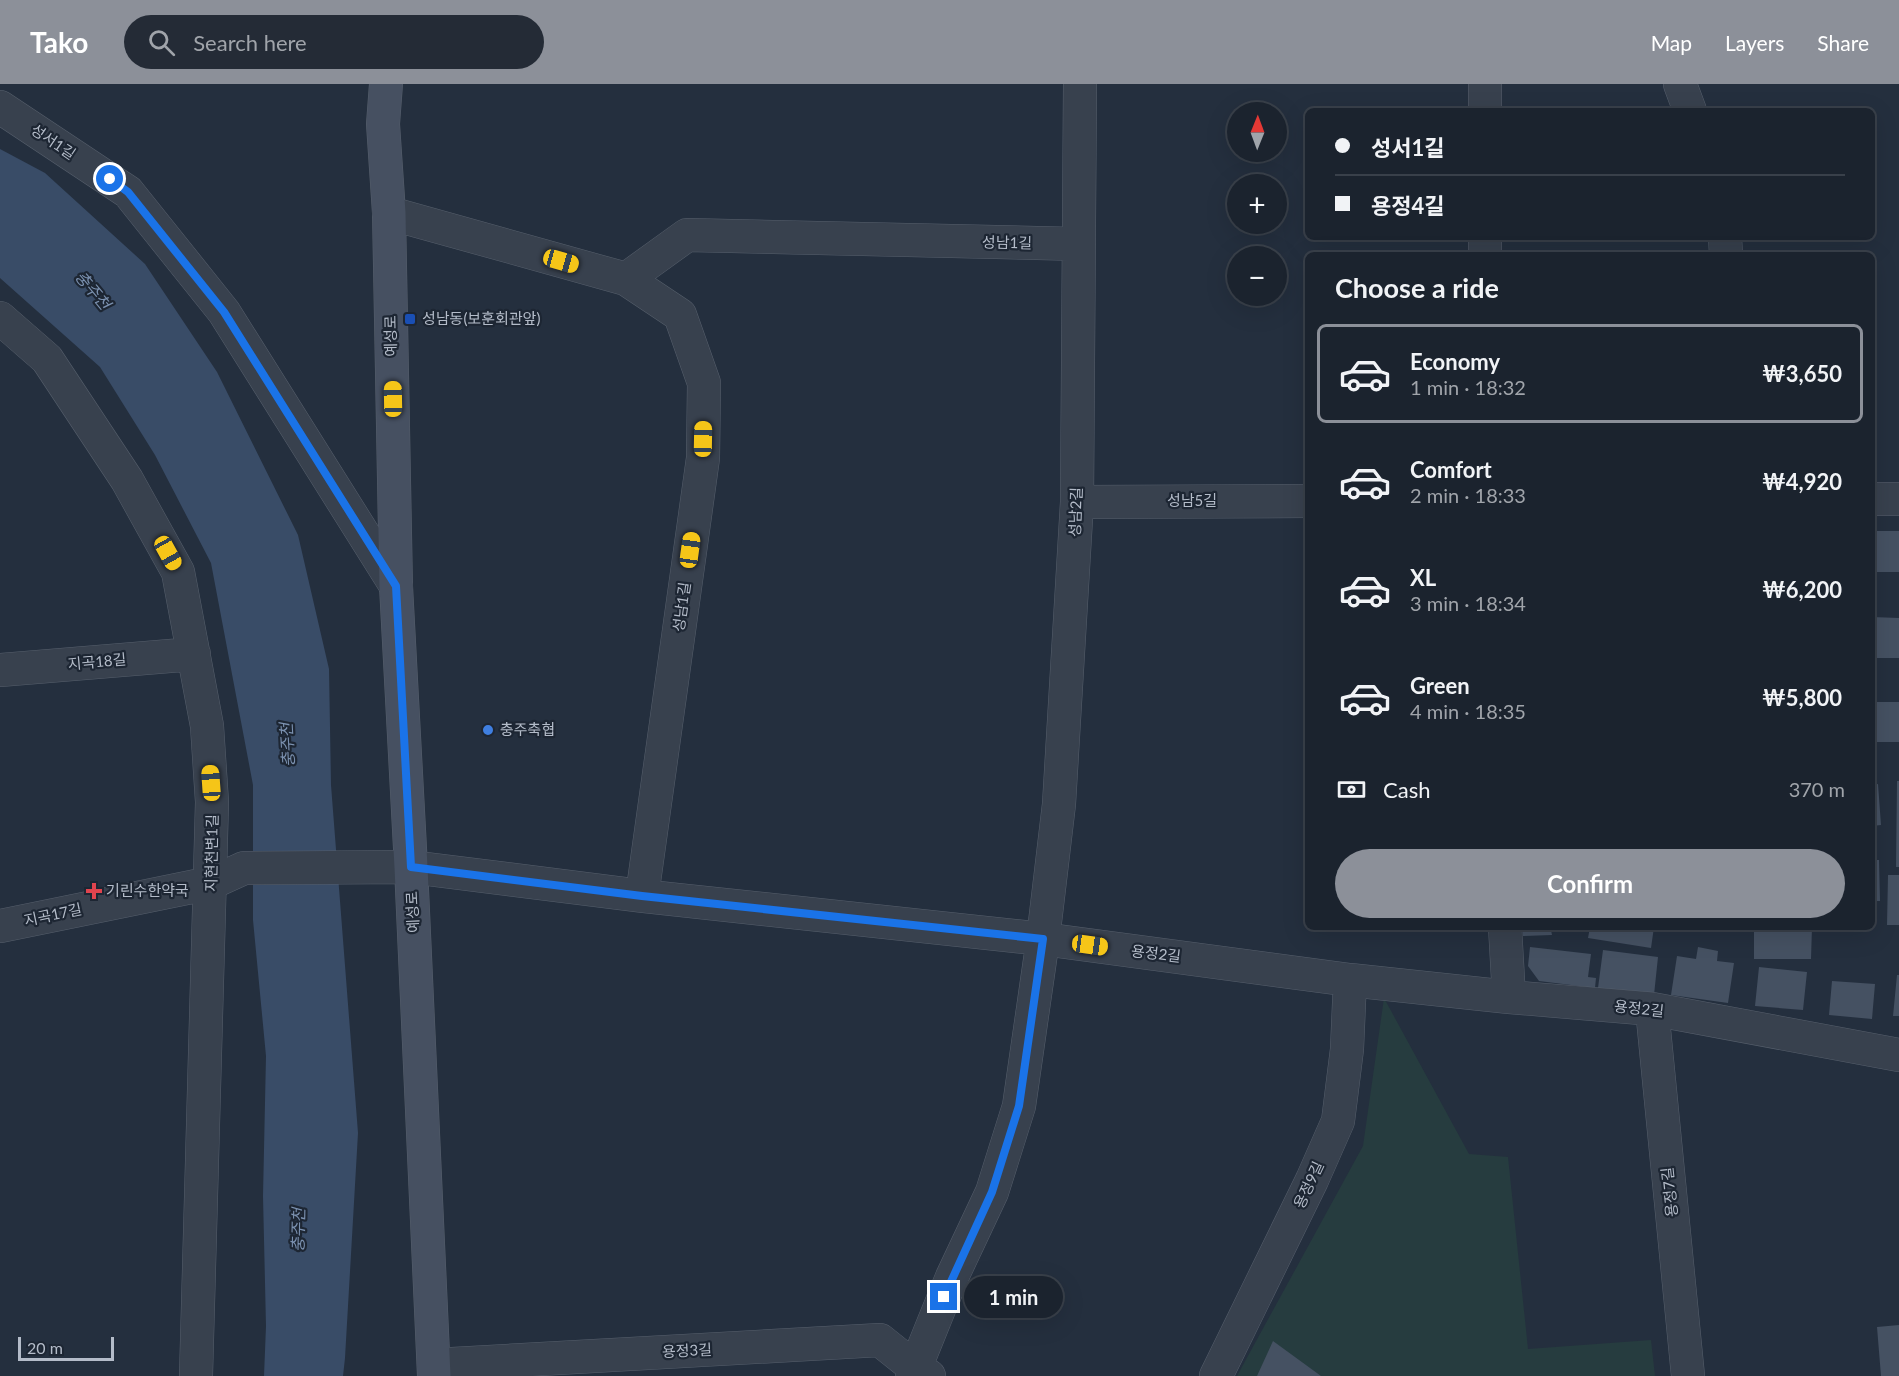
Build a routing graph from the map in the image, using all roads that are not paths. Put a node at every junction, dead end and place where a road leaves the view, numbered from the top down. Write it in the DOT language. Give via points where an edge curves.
graph roads {
  1 [pos="375,84"];
  2 [pos="386,84"];
  3 [pos="1080,84"];
  4 [pos="1485,84"];
  5 [pos="1680,84"];
  6 [pos="0,106"];
  7 [pos="1485,108"];
  8 [pos="1689,108"];
  9 [pos="383,124"];
  10 [pos="389,213"];
  11 [pos="1079,244"];
  12 [pos="626,279"];
  13 [pos="0,318"];
  14 [pos="1875,499"];
  15 [pos="1899,499"];
  16 [pos="1305,501"];
  17 [pos="1077,502"];
  18 [pos="396,586"];
  19 [pos="195,654"];
  20 [pos="0,670"];
  21 [pos="411,867"];
  22 [pos="244,868"];
  23 [pos="211,883"];
  24 [pos="642,896"];
  25 [pos="0,926"];
  26 [pos="1505,930"];
  27 [pos="1043,939"];
  28 [pos="1350,980"];
  29 [pos="1509,997"];
  30 [pos="1652,1009"];
  31 [pos="1899,1055"];
  32 [pos="434,1371"];
  33 [pos="919,1373"];
  34 [pos="196,1376"];
  35 [pos="1216,1376"];
  36 [pos="1688,1376"];
  1 -- 9 [label="main road"];
  2 -- 9 [label="main road"];
  3 -- 11 [label="street, 성남2길"];
  4 -- 7 [label="street"];
  5 -- 8 [label="street"];
  6 -- 18 [label="street, 성서1길" via="128,192 224,312"];
  9 -- 10 [label="main road, 예성로"];
  10 -- 12 [label="street, 성남1길"];
  10 -- 18 [label="main road, 예성로"];
  11 -- 12 [label="street, 성남1길" via="687,235"];
  11 -- 17 [label="street, 성남2길"];
  12 -- 24 [label="street, 성남1길" via="680,315 704,383 702,458"];
  13 -- 19 [label="street, 지현천변1길" via="46,359 126,480 178,572"];
  14 -- 15 [label="street"];
  16 -- 17 [label="street, 성남5길"];
  17 -- 27 [label="street, 성남2길" via="1059,804"];
  18 -- 21 [label="main road, 예성로"];
  19 -- 20 [label="street, 지곡18길"];
  19 -- 23 [label="street, 지현천변1길" via="207,726 212,802"];
  21 -- 22 [label="street, 용정2길"];
  21 -- 24 [label="street, 용정2길"];
  21 -- 32 [label="main road, 예성로"];
  22 -- 23 [label="street, 지곡17길"];
  23 -- 25 [label="street, 지곡17길"];
  23 -- 34 [label="street, 지현천변1길"];
  24 -- 27 [label="street, 용정2길"];
  26 -- 29 [label="street"];
  27 -- 28 [label="street, 용정2길"];
  27 -- 33 [label="street, 성남2길" via="1019,1106 992,1192 952,1277"];
  28 -- 29 [label="street, 용정2길"];
  28 -- 35 [label="street, 용정9길" via="1338,1121"];
  29 -- 30 [label="street, 용정2길"];
  30 -- 31 [label="street, 용정2길"];
  30 -- 36 [label="street, 용정7길"];
  32 -- 33 [label="street, 용정3길" via="880,1340"];
}
